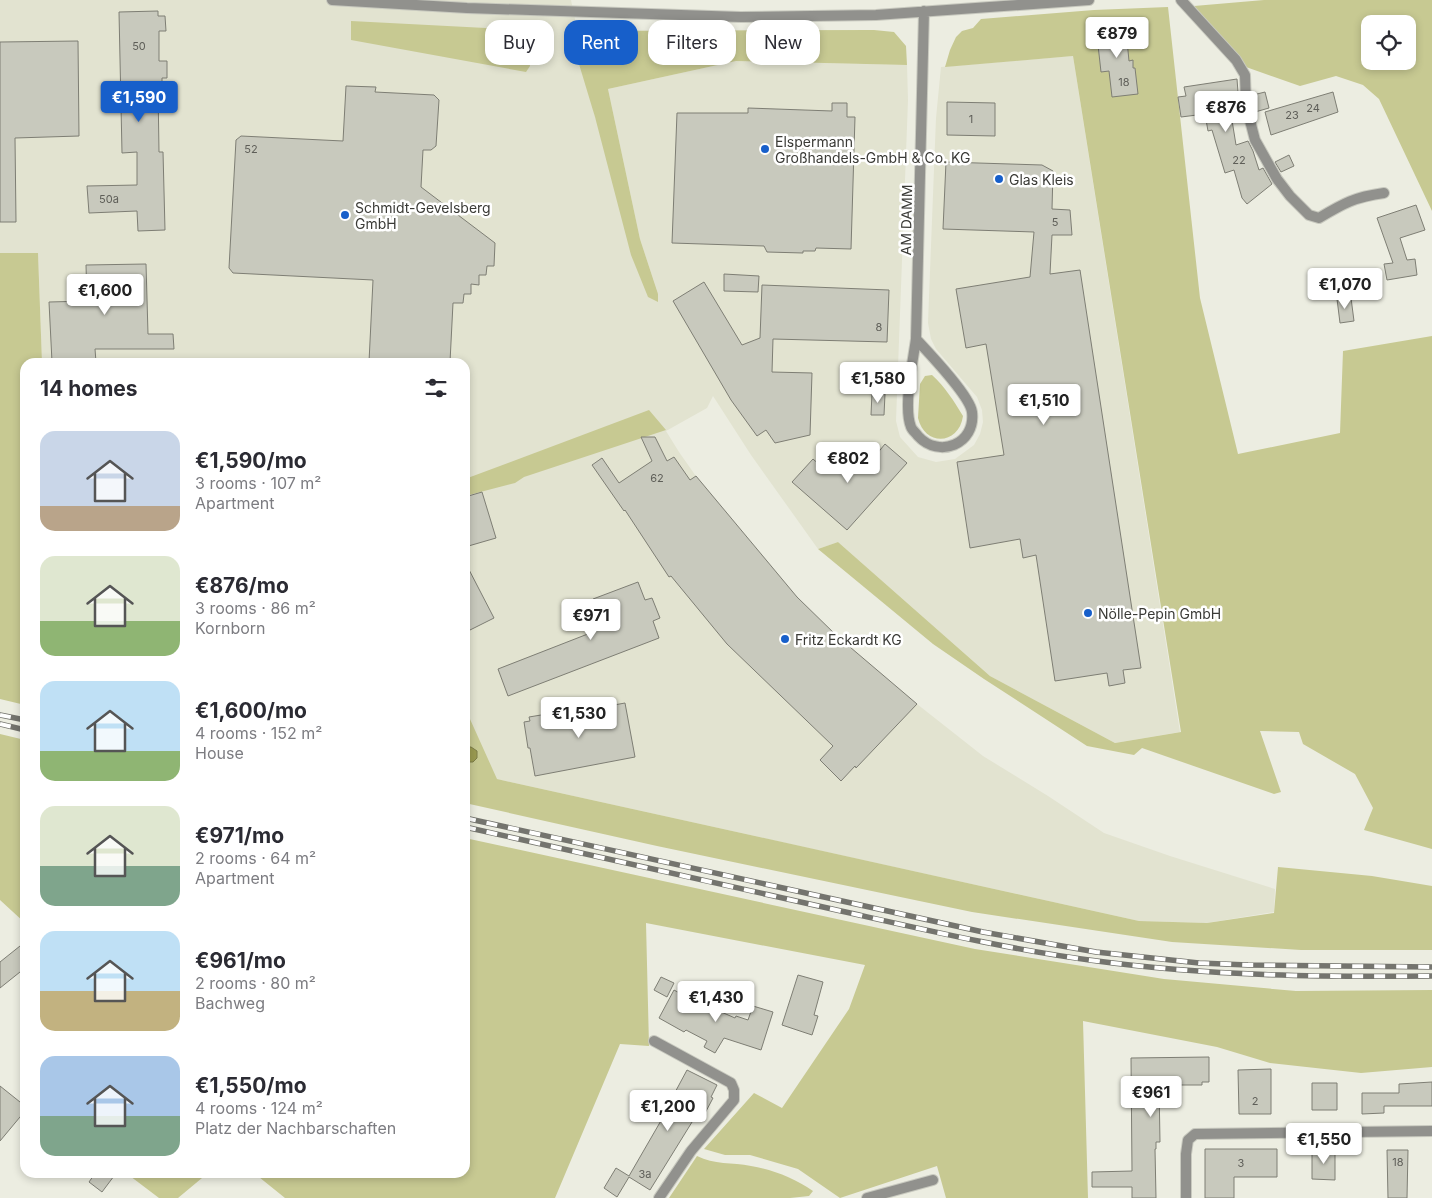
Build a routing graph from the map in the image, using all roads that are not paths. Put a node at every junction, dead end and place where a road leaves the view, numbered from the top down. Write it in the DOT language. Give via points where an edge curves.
graph roads {
  1 [pos="332,0"];
  2 [pos="599,0"];
  3 [pos="1089,0"];
  4 [pos="1181,0"];
  5 [pos="924,11"];
  6 [pos="600,12"];
  7 [pos="1384,194"];
  8 [pos="916,339"];
  9 [pos="654,1041"];
  10 [pos="1432,1131"];
  11 [pos="933,1180"];
  12 [pos="659,1198"];
  13 [pos="867,1198"];
  14 [pos="1186,1198"];
  1 -- 6 [label="street"];
  2 -- 6 [label="street"];
  3 -- 5 [label="street"];
  4 -- 7 [label="street" via="1236,60 1245,75 1246,105 1255,140 1277,179 1309,216 1319,218 1345,202"];
  5 -- 6 [label="street" via="741,17"];
  5 -- 8 [label="street, AM DAMM"];
  8 -- 8 [label="street, AM DAMM" via="910,383 911,428 925,444 953,446 970,430 972,411 958,387"];
  9 -- 12 [label="street" via="730,1083 735,1095"];
  10 -- 14 [label="street" via="1195,1134 1188,1140 1186,1154"];
  11 -- 13 [label="street"];
}
